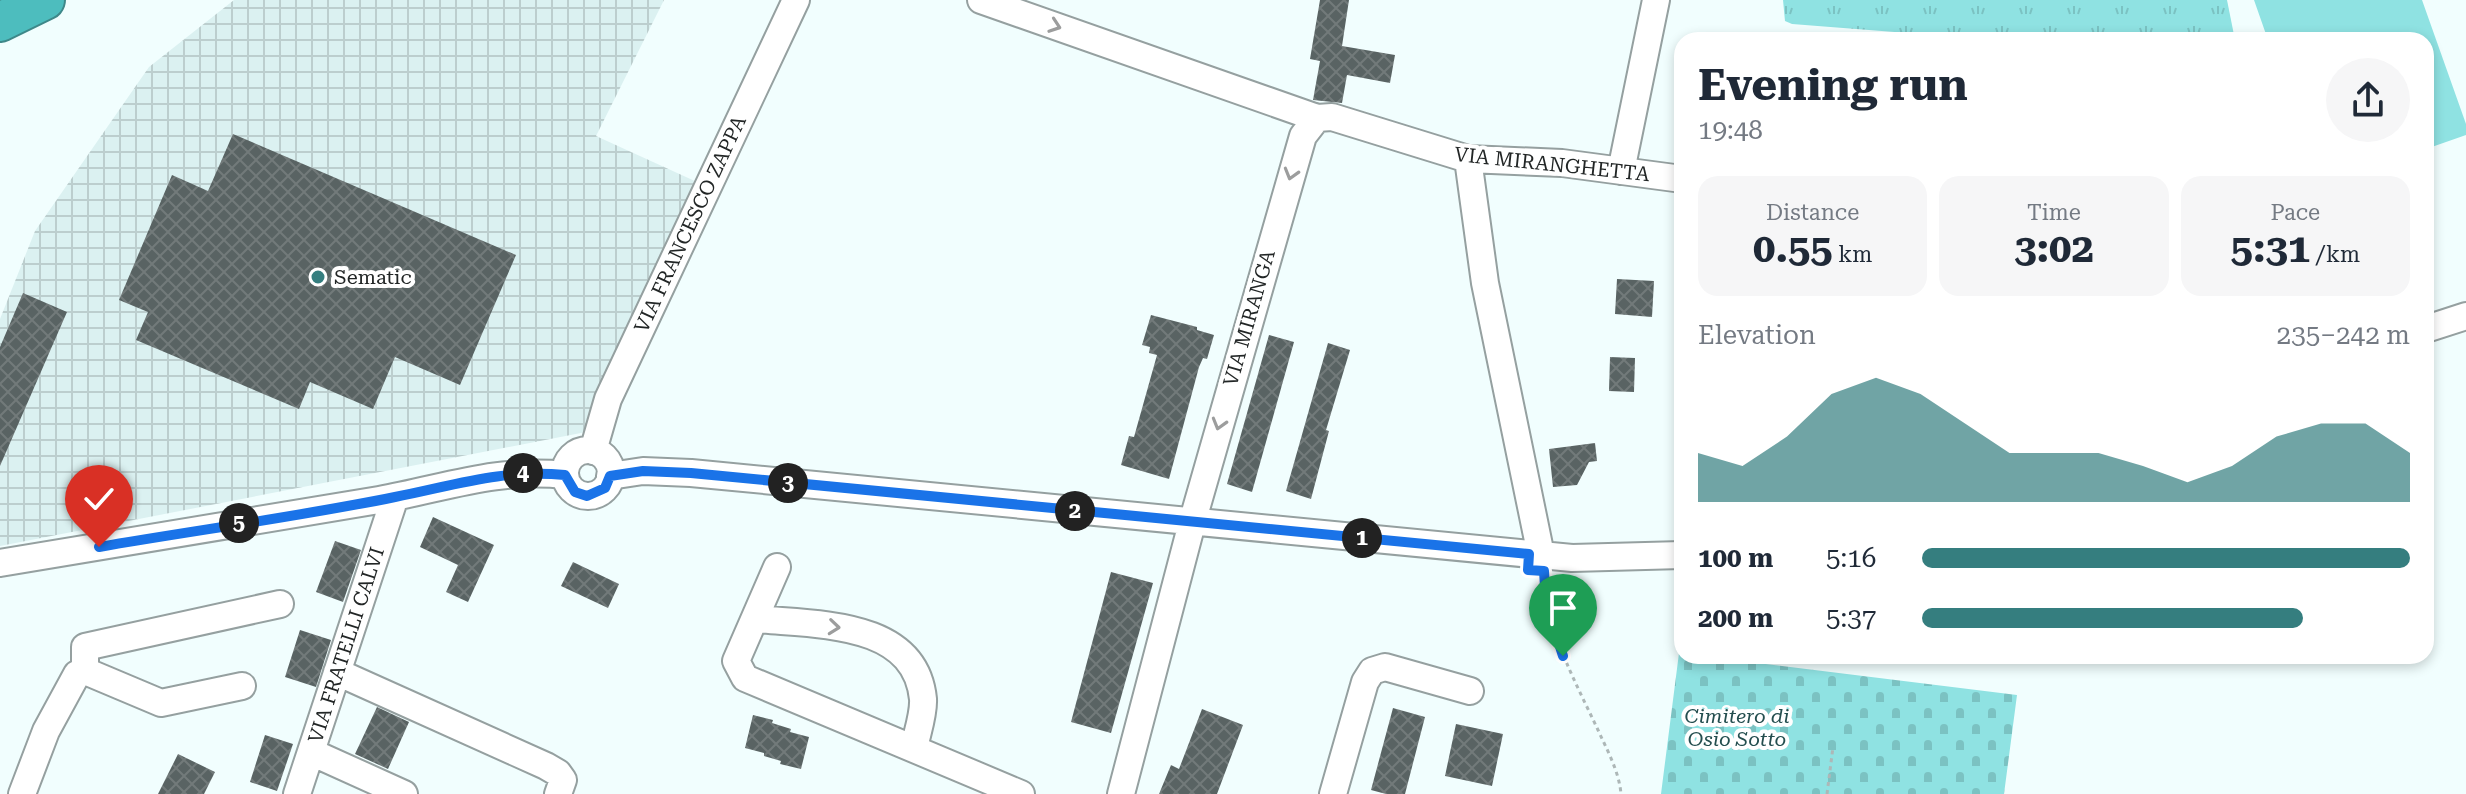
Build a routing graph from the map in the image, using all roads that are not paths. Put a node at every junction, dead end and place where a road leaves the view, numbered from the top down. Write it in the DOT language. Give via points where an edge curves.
graph roads {
  1 [pos="45,0"];
  2 [pos="796,0"];
  3 [pos="981,0"];
  4 [pos="1656,0"];
  5 [pos="0,22"];
  6 [pos="1324,118"];
  7 [pos="1468,159"];
  8 [pos="1621,171"];
  9 [pos="1674,178"];
  10 [pos="2466,316"];
  11 [pos="2434,326"];
  12 [pos="593,451"];
  13 [pos="565,475"];
  14 [pos="610,476"];
  15 [pos="395,497"];
  16 [pos="1192,523"];
  17 [pos="1535,554"];
  18 [pos="1674,555"];
  19 [pos="0,563"];
  20 [pos="777,567"];
  21 [pos="280,604"];
  22 [pos="756,619"];
  23 [pos="85,671"];
  24 [pos="337,672"];
  25 [pos="242,686"];
  26 [pos="1470,691"];
  27 [pos="914,748"];
  28 [pos="311,752"];
  29 [pos="0,786"];
  30 [pos="12,794"];
  31 [pos="22,794"];
  32 [pos="297,794"];
  33 [pos="404,794"];
  34 [pos="558,794"];
  35 [pos="1021,794"];
  36 [pos="1121,794"];
  37 [pos="1333,794"];
  1 -- 5 [label="highway"];
  2 -- 12 [label="street, VIA FRANCESCO ZAPPA" via="608,399"];
  3 -- 6 [label="street, one-way"];
  4 -- 8 [label="street"];
  6 -- 7 [label="street, VIA MIRANGHETTA"];
  6 -- 16 [label="street, VIA MIRANGA, one-way" via="1303,136"];
  7 -- 8 [label="street, VIA MIRANGHETTA"];
  7 -- 17 [label="street"];
  8 -- 9 [label="street, VIA MIRANGHETTA"];
  10 -- 11 [label="street"];
  12 -- 13 [label="street" via="573,456"];
  12 -- 14 [label="street" via="604,457"];
  13 -- 14 [label="street" via="575,492 587,496 605,488"];
  13 -- 15 [label="street" via="484,476"];
  14 -- 16 [label="street" via="691,473"];
  15 -- 19 [label="street"];
  15 -- 24 [label="street, VIA FRATELLI CALVI"];
  16 -- 17 [label="street"];
  16 -- 36 [label="street, VIA MIRANGA"];
  17 -- 18 [label="street"];
  20 -- 22 [label="street"];
  21 -- 23 [label="street" via="85,647"];
  22 -- 27 [label="street" via="736,661 745,678"];
  22 -- 27 [label="street, one-way" via="862,631 894,647 915,668 923,701"];
  23 -- 25 [label="street" via="161,703"];
  23 -- 31 [label="street" via="77,674 46,731"];
  24 -- 28 [label="street, VIA FRATELLI CALVI"];
  24 -- 34 [label="street" via="546,766 563,780"];
  26 -- 37 [label="street" via="1385,667 1372,671"];
  27 -- 35 [label="street"];
  28 -- 32 [label="street, VIA FRATELLI CALVI"];
  28 -- 33 [label="street"];
  29 -- 30 [label="street"];
}
